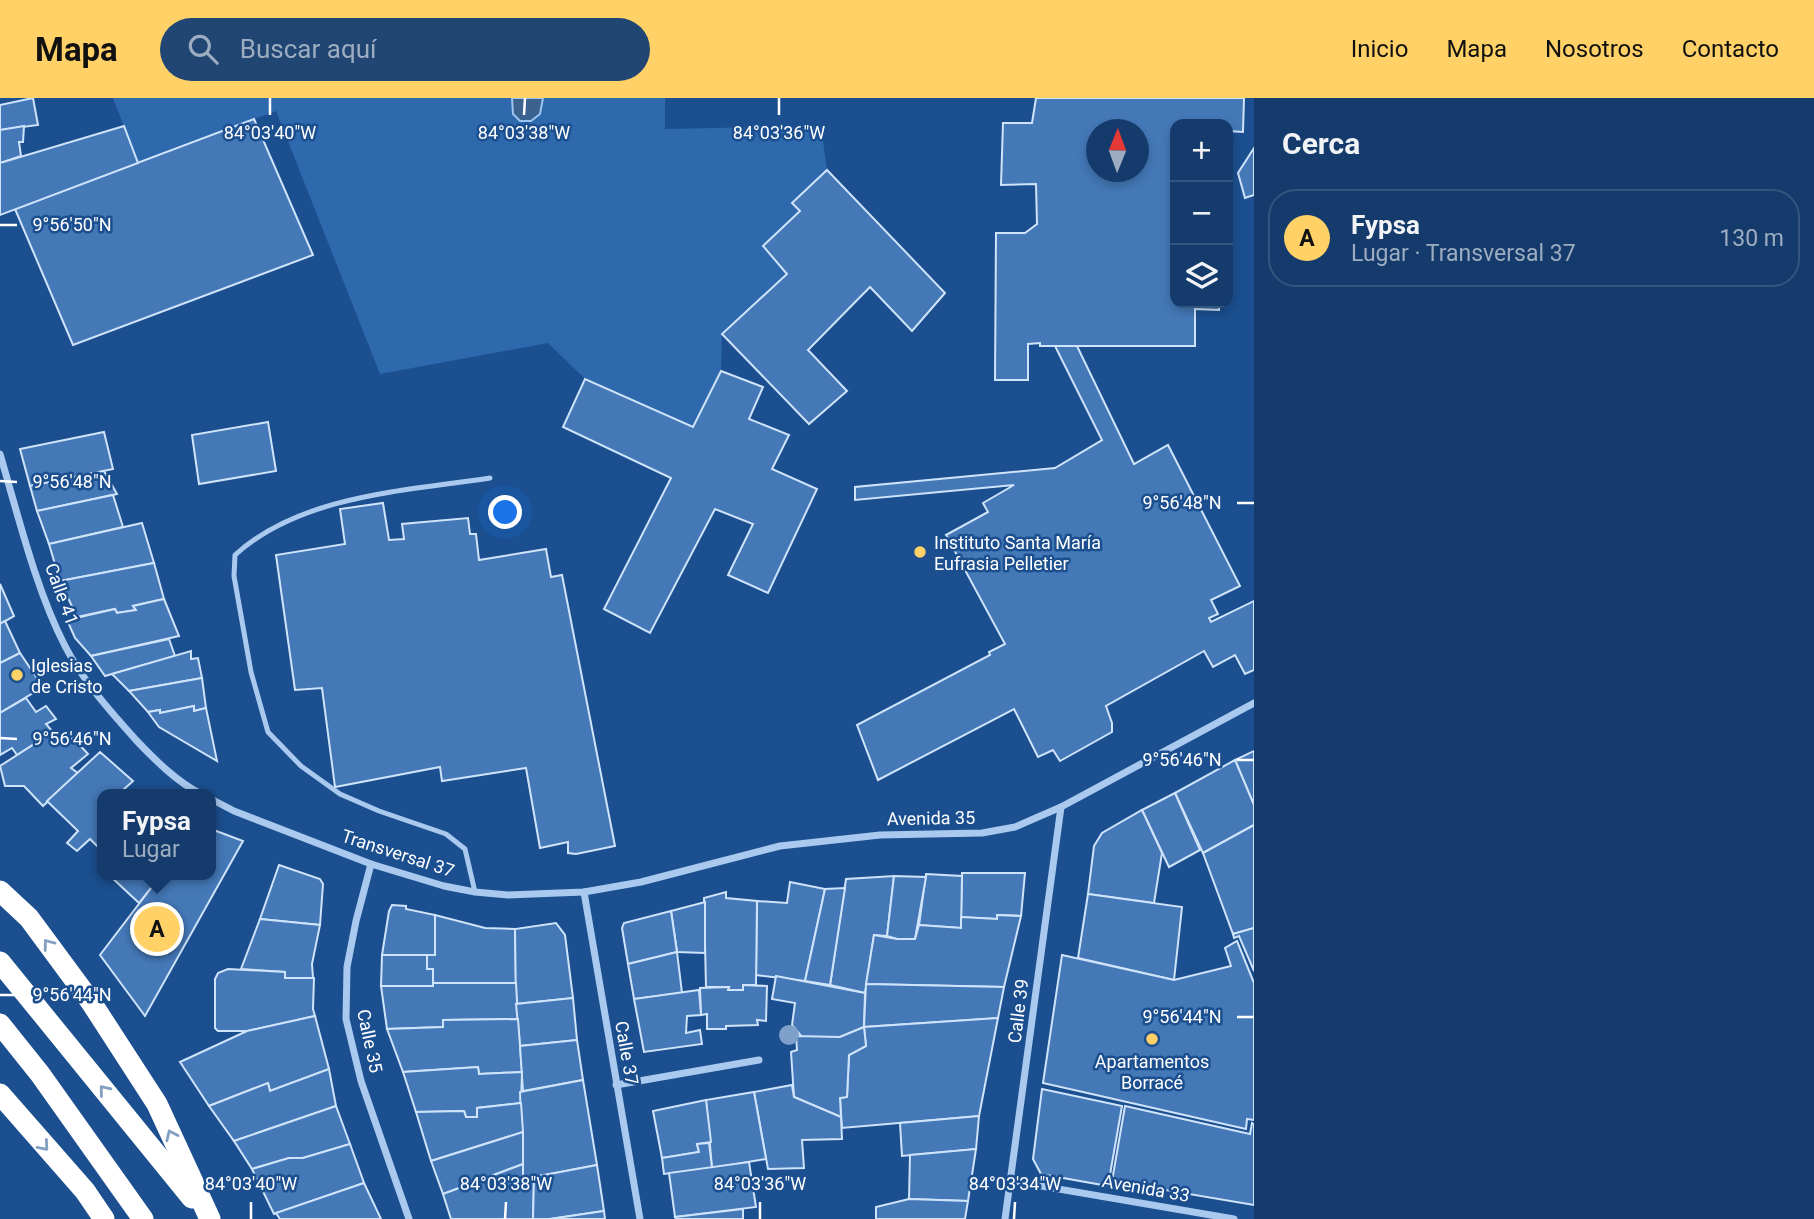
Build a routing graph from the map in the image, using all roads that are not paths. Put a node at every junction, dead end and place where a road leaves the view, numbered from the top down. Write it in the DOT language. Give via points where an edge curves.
graph roads {
  1 [pos="0,454"];
  2 [pos="491,478"];
  3 [pos="1254,703"];
  4 [pos="191,789"];
  5 [pos="216,802"];
  6 [pos="1061,807"];
  7 [pos="372,864"];
  8 [pos="0,891"];
  9 [pos="475,892"];
  10 [pos="584,892"];
  11 [pos="0,962"];
  12 [pos="0,1024"];
  13 [pos="759,1060"];
  14 [pos="616,1085"];
  15 [pos="0,1094"];
  16 [pos="1012,1181"];
  17 [pos="104,1219"];
  18 [pos="143,1219"];
  19 [pos="209,1219"];
  20 [pos="409,1219"];
  21 [pos="640,1219"];
  22 [pos="1005,1219"];
  23 [pos="1234,1219"];
  1 -- 4 [label="street, Calle 41" via="65,646 90,687 126,729"];
  2 -- 9 [label="lane" via="327,505 254,538 235,555 234,576 251,672 268,732 301,766 340,794 446,834 465,849"];
  3 -- 6 [label="street, Avenida 35"];
  5 -- 7 [label="street, Transversal 37"];
  6 -- 10 [label="street, Avenida 35" via="1015,827 982,833 880,835 780,846"];
  6 -- 16 [label="street, Calle 39"];
  7 -- 9 [label="street, Transversal 37"];
  7 -- 20 [label="street, Calle 35" via="347,967 346,1019 361,1081"];
  19 -- 8 [label="highway, one-way" via="157,1104 91,1002 29,918"];
  9 -- 10 [label="street, Transversal 37"];
  10 -- 14 [label="street, Calle 37"];
  19 -- 11 [label="highway, one-way"];
  12 -- 18 [label="highway"];
  13 -- 14 [label="street"];
  14 -- 21 [label="street, Calle 37"];
  15 -- 17 [label="highway, one-way"];
  16 -- 22 [label="street, Calle 39"];
  16 -- 23 [label="street, Avenida 33"];
}
